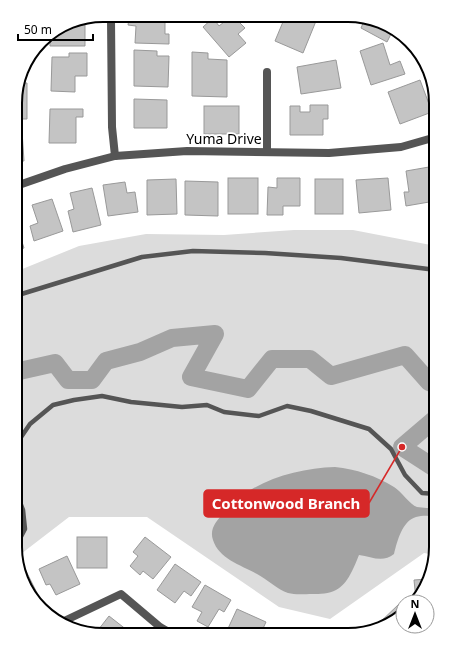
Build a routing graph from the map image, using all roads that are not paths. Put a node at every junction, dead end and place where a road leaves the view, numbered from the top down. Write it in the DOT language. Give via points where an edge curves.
graph roads {
  1 [pos="112,22"];
  2 [pos="267,72"];
  3 [pos="429,139"];
  4 [pos="267,152"];
  5 [pos="115,156"];
  6 [pos="22,184"];
  7 [pos="429,269"];
  8 [pos="22,294"];
  9 [pos="22,436"];
  10 [pos="429,494"];
  11 [pos="22,507"];
  12 [pos="22,535"];
  13 [pos="67,619"];
  14 [pos="162,628"];
  1 -- 5 [label="street" via="112,127"];
  2 -- 4 [label="street"];
  3 -- 4 [label="street, Yuma Drive" via="401,147 329,153"];
  4 -- 5 [label="street, Yuma Drive" via="187,151"];
  5 -- 6 [label="street, Yuma Drive"];
  7 -- 8 [label="lane" via="341,258 193,252 142,257"];
  9 -- 10 [label="lane" via="30,424 54,405 102,396 182,407 208,405 224,412 258,416 287,406 369,429 391,449 405,475 422,494"];
  11 -- 12 [label="lane" via="25,529"];
  13 -- 14 [label="street" via="121,594"];
}
